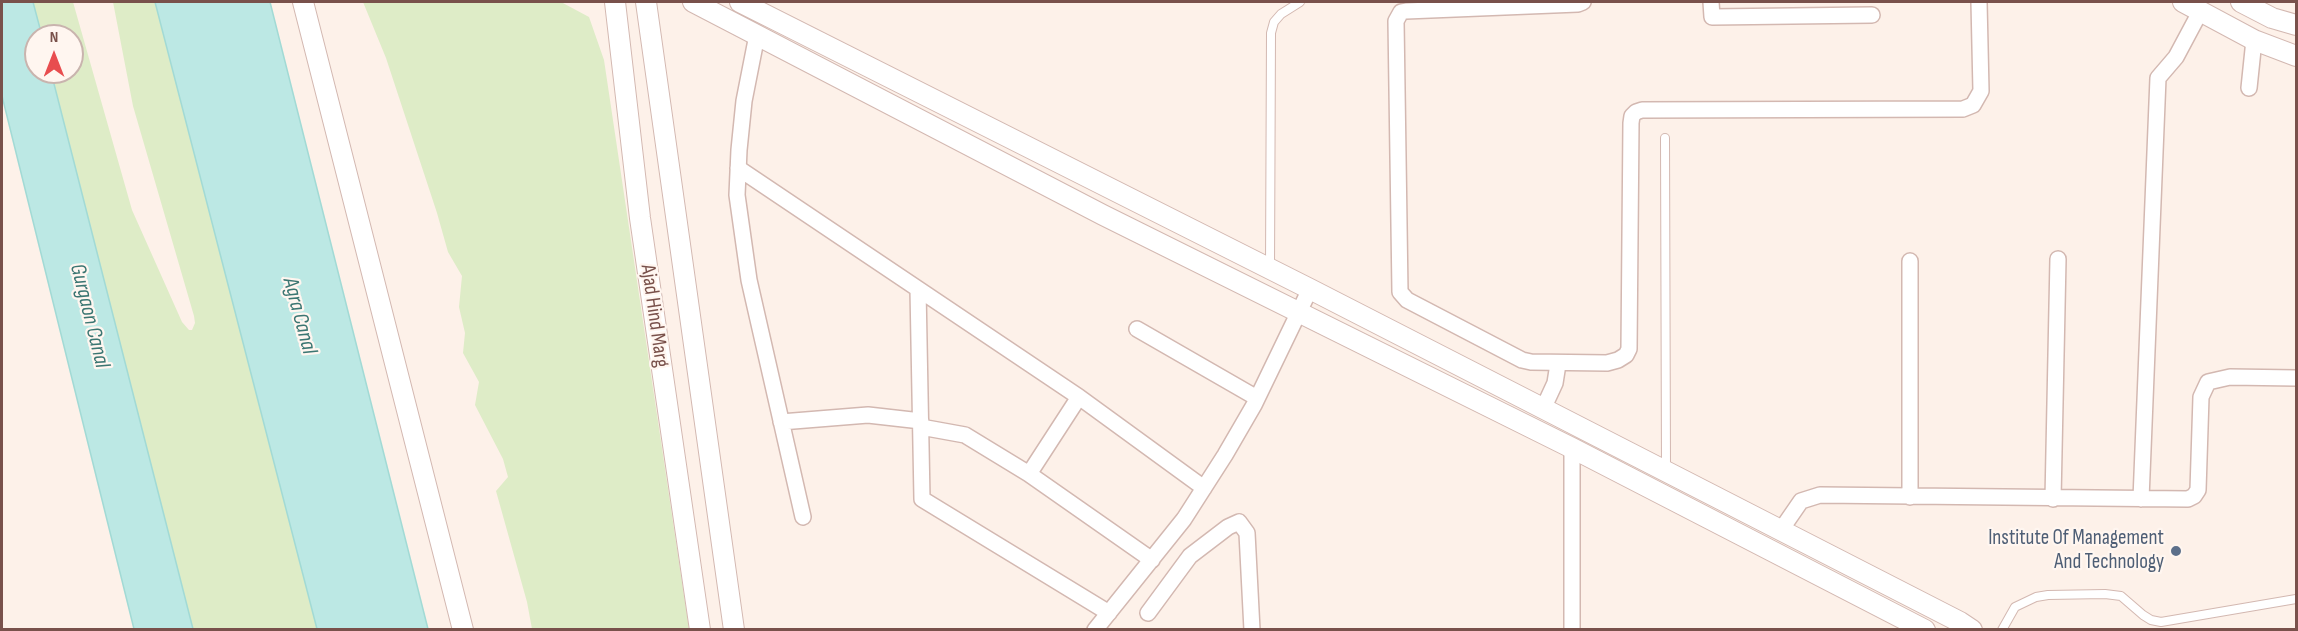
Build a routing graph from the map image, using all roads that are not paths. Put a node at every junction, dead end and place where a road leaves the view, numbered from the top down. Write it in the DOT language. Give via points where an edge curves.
graph roads {
  1 [pos="303,2"];
  2 [pos="615,2"];
  3 [pos="646,2"];
  4 [pos="693,2"];
  5 [pos="740,2"];
  6 [pos="1300,2"];
  7 [pos="1583,2"];
  8 [pos="1711,2"];
  9 [pos="1979,2"];
  10 [pos="2183,2"];
  11 [pos="2241,2"];
  12 [pos="2200,12"];
  13 [pos="1872,15"];
  14 [pos="2296,25"];
  15 [pos="757,34"];
  16 [pos="2254,40"];
  17 [pos="2296,56"];
  18 [pos="2249,88"];
  19 [pos="1665,138"];
  20 [pos="738,168"];
  21 [pos="2058,259"];
  22 [pos="1910,261"];
  23 [pos="1270,268"];
  24 [pos="918,288"];
  25 [pos="1310,288"];
  26 [pos="1300,311"];
  27 [pos="1137,329"];
  28 [pos="1558,364"];
  29 [pos="2296,378"];
  30 [pos="1079,397"];
  31 [pos="1257,398"];
  32 [pos="1543,409"];
  33 [pos="781,422"];
  34 [pos="921,424"];
  35 [pos="1572,448"];
  36 [pos="1666,472"];
  37 [pos="1029,474"];
  38 [pos="1204,488"];
  39 [pos="1652,489"];
  40 [pos="1910,497"];
  41 [pos="2054,499"];
  42 [pos="2141,499"];
  43 [pos="803,517"];
  44 [pos="1781,530"];
  45 [pos="1152,560"];
  46 [pos="2296,599"];
  47 [pos="1109,612"];
  48 [pos="1148,612"];
  49 [pos="463,630"];
  50 [pos="700,630"];
  51 [pos="734,630"];
  52 [pos="1095,630"];
  53 [pos="1252,630"];
  54 [pos="1572,630"];
  55 [pos="1925,630"];
  56 [pos="1972,630"];
  57 [pos="2002,630"];
  1 -- 49 [label="street"];
  2 -- 50 [label="street, Ajad Hind Marg" via="640,218"];
  3 -- 51 [label="street"];
  4 -- 15 [label="street"];
  5 -- 23 [label="street"];
  6 -- 23 [label="lane" via="1281,14 1271,33"];
  7 -- 28 [label="street" via="1406,11 1396,21 1400,292 1407,300 1522,360"];
  8 -- 13 [label="street" via="1712,18"];
  9 -- 28 [label="street" via="1980,91 1973,105 1963,109 1636,112 1631,123 1629,349 1626,355 1607,363"];
  10 -- 12 [label="street"];
  11 -- 14 [label="street"];
  12 -- 16 [label="street"];
  12 -- 42 [label="street" via="2181,48 2158,78"];
  15 -- 20 [label="street" via="744,101"];
  15 -- 26 [label="street" via="1103,214"];
  16 -- 17 [label="street"];
  16 -- 18 [label="street"];
  19 -- 36 [label="lane"];
  20 -- 24 [label="street"];
  20 -- 33 [label="street" via="737,195 749,280"];
  21 -- 41 [label="street"];
  22 -- 40 [label="street"];
  23 -- 25 [label="street"];
  24 -- 30 [label="street"];
  24 -- 34 [label="street"];
  25 -- 26 [label="street"];
  25 -- 32 [label="street"];
  26 -- 31 [label="street"];
  26 -- 35 [label="street"];
  27 -- 31 [label="street"];
  28 -- 32 [label="street" via="1555,383"];
  29 -- 42 [label="street" via="2230,377 2208,382 2201,397 2198,490 2188,499"];
  30 -- 37 [label="street"];
  30 -- 38 [label="street"];
  31 -- 38 [label="street"];
  32 -- 36 [label="street"];
  33 -- 34 [label="street" via="868,415"];
  33 -- 43 [label="street"];
  34 -- 37 [label="street" via="965,435"];
  34 -- 47 [label="street" via="922,499"];
  35 -- 39 [label="street"];
  35 -- 54 [label="street"];
  36 -- 39 [label="street"];
  36 -- 44 [label="street"];
  37 -- 45 [label="street"];
  38 -- 45 [label="street"];
  39 -- 55 [label="street"];
  40 -- 41 [label="street"];
  40 -- 44 [label="street" via="1809,497 1801,501"];
  41 -- 42 [label="street"];
  44 -- 56 [label="street"];
  45 -- 47 [label="street"];
  46 -- 57 [label="lane" via="2162,622 2151,620 2121,596 2048,595 2015,607"];
  47 -- 52 [label="street"];
  48 -- 53 [label="street" via="1190,556 1239,522 1247,533"];
}
